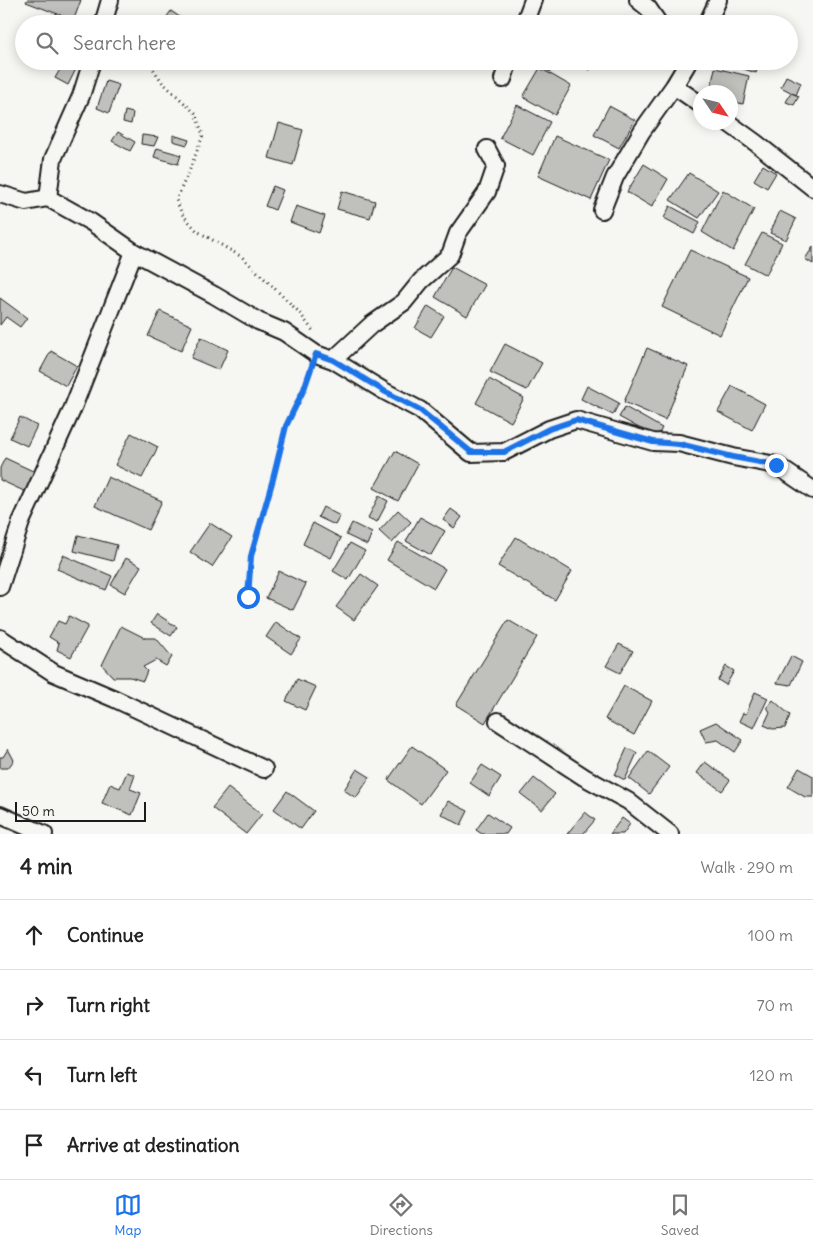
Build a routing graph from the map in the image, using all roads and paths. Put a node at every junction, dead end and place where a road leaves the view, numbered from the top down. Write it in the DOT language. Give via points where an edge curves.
graph roads {
  1 [pos="110,0"];
  2 [pos="533,0"];
  3 [pos="638,0"];
  4 [pos="718,0"];
  5 [pos="106,15"];
  6 [pos="527,15"];
  7 [pos="653,15"];
  8 [pos="711,15"];
  9 [pos="89,70"];
  10 [pos="154,70"];
  11 [pos="506,70"];
  12 [pos="683,70"];
  13 [pos="502,79"];
  14 [pos="674,86"];
  15 [pos="693,99"];
  16 [pos="738,130"];
  17 [pos="487,149"];
  18 [pos="813,188"];
  19 [pos="0,194"];
  20 [pos="48,198"];
  21 [pos="602,210"];
  22 [pos="134,252"];
  23 [pos="316,354"];
  24 [pos="333,360"];
  25 [pos="813,490"];
  26 [pos="0,587"];
  27 [pos="248,597"];
  28 [pos="0,638"];
  29 [pos="498,721"];
  30 [pos="264,770"];
  31 [pos="0,815"];
  32 [pos="44,834"];
  33 [pos="670,834"];
  1 -- 5 [label="street"];
  2 -- 6 [label="street"];
  3 -- 7 [label="street"];
  4 -- 8 [label="street"];
  9 -- 20 [label="street" via="53,159"];
  10 -- 23 [label="path" via="195,113 203,135 176,200 182,214 197,231 242,257 299,312 315,334"];
  11 -- 13 [label="street"];
  12 -- 14 [label="street"];
  14 -- 15 [label="street"];
  14 -- 21 [label="street" via="615,177"];
  16 -- 18 [label="street"];
  17 -- 24 [label="street" via="496,166 487,192 458,232 450,255 421,280 404,302 371,325"];
  19 -- 20 [label="street" via="26,202"];
  20 -- 22 [label="street" via="91,222"];
  22 -- 23 [label="street" via="258,321 284,332"];
  22 -- 26 [label="street" via="72,410 22,522"];
  23 -- 24 [label="street"];
  23 -- 27 [label="path" via="286,426 251,556"];
  24 -- 25 [label="street" via="420,410 471,452 504,452 549,429 576,420 653,442 679,444 776,465"];
  28 -- 30 [label="street" via="54,673"];
  29 -- 33 [label="street" via="584,777 628,801"];
  31 -- 32 [label="street"];
}
